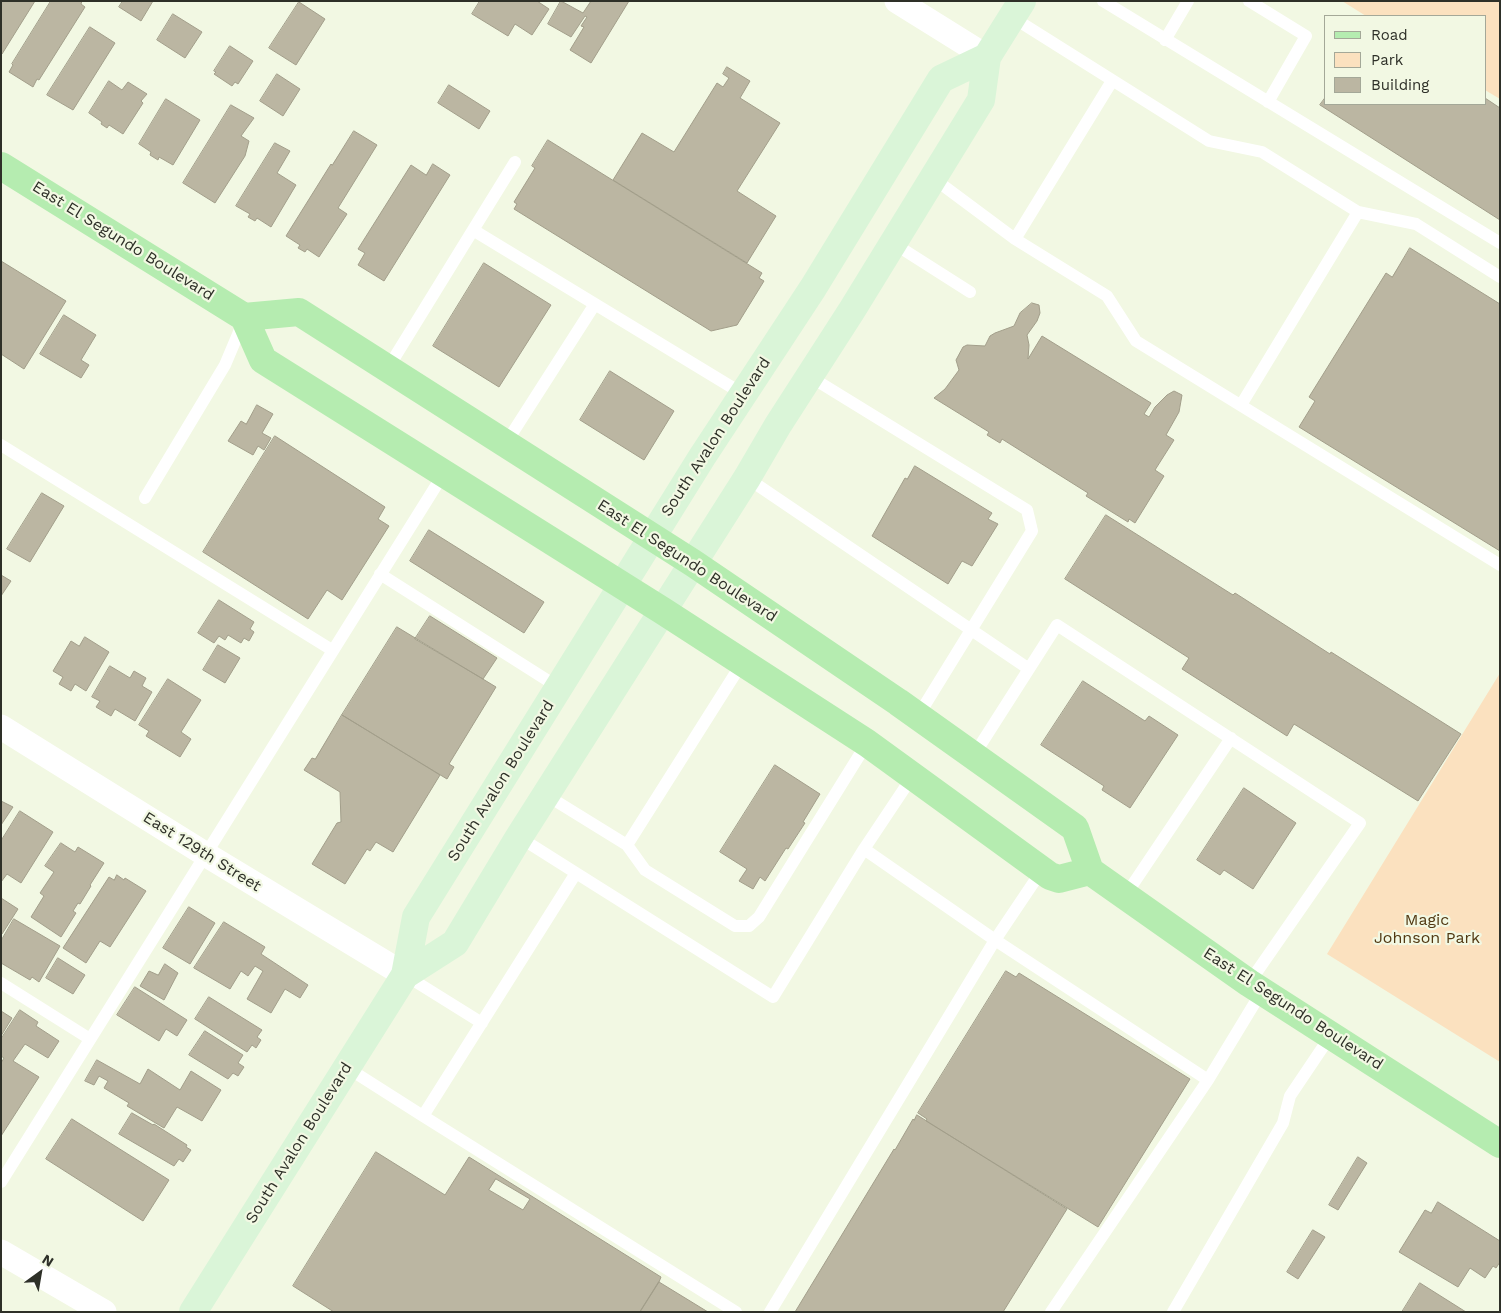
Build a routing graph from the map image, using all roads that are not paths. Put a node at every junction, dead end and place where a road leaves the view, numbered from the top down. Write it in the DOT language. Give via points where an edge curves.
graph roads {
  1 [pos="897,1"];
  2 [pos="1103,1"];
  3 [pos="1188,1"];
  4 [pos="1249,1"];
  5 [pos="1017,9"];
  6 [pos="1165,40"];
  7 [pos="987,57"];
  8 [pos="1112,81"];
  9 [pos="1268,102"];
  10 [pos="515,162"];
  11 [pos="1,166"];
  12 [pos="933,178"];
  13 [pos="1358,212"];
  14 [pos="473,230"];
  15 [pos="1015,239"];
  16 [pos="893,243"];
  17 [pos="1500,243"];
  18 [pos="1500,277"];
  19 [pos="970,292"];
  20 [pos="595,304"];
  21 [pos="244,317"];
  22 [pos="388,368"];
  23 [pos="810,376"];
  24 [pos="743,394"];
  25 [pos="1241,405"];
  26 [pos="506,443"];
  27 [pos="1,445"];
  28 [pos="444,473"];
  29 [pos="747,478"];
  30 [pos="145,498"];
  31 [pos="652,537"];
  32 [pos="693,563"];
  33 [pos="1500,565"];
  34 [pos="380,574"];
  35 [pos="621,585"];
  36 [pos="663,611"];
  37 [pos="972,630"];
  38 [pos="332,650"];
  39 [pos="742,663"];
  40 [pos="1029,669"];
  41 [pos="558,687"];
  42 [pos="918,716"];
  43 [pos="1,727"];
  44 [pos="1231,738"];
  45 [pos="867,743"];
  46 [pos="974,754"];
  47 [pos="912,777"];
  48 [pos="546,795"];
  49 [pos="519,838"];
  50 [pos="627,845"];
  51 [pos="864,849"];
  52 [pos="205,854"];
  53 [pos="1042,870"];
  54 [pos="1090,871"];
  55 [pos="576,873"];
  56 [pos="1125,896"];
  57 [pos="995,940"];
  58 [pos="405,974"];
  59 [pos="1,984"];
  60 [pos="1256,987"];
  61 [pos="482,1023"];
  62 [pos="1331,1035"];
  63 [pos="90,1039"];
  64 [pos="346,1067"];
  65 [pos="1208,1080"];
  66 [pos="423,1116"];
  67 [pos="1500,1144"];
  68 [pos="1,1182"];
  69 [pos="1,1252"];
  70 [pos="104,1312"];
  71 [pos="193,1312"];
  72 [pos="736,1312"];
  73 [pos="770,1312"];
  74 [pos="1051,1312"];
  75 [pos="1173,1312"];
  1 -- 7 [label="street"];
  2 -- 6 [label="lane"];
  3 -- 6 [label="lane"];
  4 -- 9 [label="lane" via="1306,36"];
  5 -- 7 [label="main road, South Avalon Boulevard"];
  5 -- 8 [label="lane"];
  6 -- 9 [label="lane"];
  7 -- 12 [label="main road, South Avalon Boulevard" via="981,100"];
  7 -- 24 [label="main road, South Avalon Boulevard" via="942,79 814,288"];
  8 -- 13 [label="lane" via="1209,141 1262,152"];
  8 -- 15 [label="lane"];
  9 -- 17 [label="lane"];
  10 -- 14 [label="lane"];
  11 -- 21 [label="main road, East El Segundo Boulevard"];
  12 -- 15 [label="lane"];
  12 -- 16 [label="main road, South Avalon Boulevard"];
  13 -- 18 [label="lane" via="1416,224"];
  13 -- 25 [label="lane"];
  14 -- 20 [label="lane"];
  14 -- 22 [label="lane"];
  15 -- 25 [label="lane" via="1107,296 1136,341"];
  16 -- 19 [label="lane"];
  16 -- 23 [label="main road, South Avalon Boulevard"];
  20 -- 24 [label="lane"];
  20 -- 26 [label="lane"];
  21 -- 22 [label="main road, East El Segundo Boulevard" via="299,312"];
  21 -- 28 [label="main road" via="263,360"];
  21 -- 30 [label="lane" via="225,365"];
  22 -- 26 [label="main road, East El Segundo Boulevard"];
  23 -- 29 [label="main road, South Avalon Boulevard"];
  23 -- 37 [label="lane" via="1027,510 1032,531"];
  24 -- 31 [label="main road, South Avalon Boulevard"];
  25 -- 33 [label="lane"];
  26 -- 31 [label="main road, East El Segundo Boulevard"];
  27 -- 38 [label="lane"];
  28 -- 34 [label="lane"];
  28 -- 35 [label="main road"];
  29 -- 32 [label="main road, South Avalon Boulevard"];
  29 -- 37 [label="lane"];
  31 -- 32 [label="main road, East El Segundo Boulevard"];
  31 -- 35 [label="main road, South Avalon Boulevard"];
  32 -- 36 [label="main road, South Avalon Boulevard"];
  32 -- 42 [label="main road, East El Segundo Boulevard"];
  34 -- 38 [label="lane"];
  34 -- 41 [label="lane"];
  35 -- 36 [label="main road"];
  35 -- 41 [label="main road, South Avalon Boulevard"];
  36 -- 39 [label="main road"];
  36 -- 48 [label="main road, South Avalon Boulevard"];
  37 -- 40 [label="lane"];
  37 -- 42 [label="lane"];
  38 -- 52 [label="lane"];
  39 -- 45 [label="main road"];
  39 -- 50 [label="lane"];
  40 -- 44 [label="lane" via="1057,625"];
  40 -- 46 [label="lane"];
  41 -- 58 [label="main road, South Avalon Boulevard" via="416,917"];
  42 -- 46 [label="main road, East El Segundo Boulevard"];
  43 -- 52 [label="street, East 129th Street"];
  44 -- 56 [label="lane"];
  44 -- 60 [label="lane" via="1360,823"];
  45 -- 47 [label="main road"];
  45 -- 50 [label="lane" via="759,917 749,926 735,926 645,870"];
  46 -- 54 [label="main road, East El Segundo Boulevard" via="1075,828"];
  47 -- 51 [label="lane"];
  47 -- 53 [label="main road"];
  48 -- 49 [label="main road, South Avalon Boulevard"];
  48 -- 50 [label="lane"];
  49 -- 55 [label="lane"];
  49 -- 58 [label="main road, South Avalon Boulevard" via="454,943"];
  51 -- 55 [label="lane" via="773,997"];
  51 -- 57 [label="lane"];
  52 -- 58 [label="street, East 129th Street"];
  52 -- 63 [label="lane"];
  53 -- 54 [label="main road" via="1052,878"];
  53 -- 57 [label="lane"];
  54 -- 56 [label="main road, East El Segundo Boulevard"];
  55 -- 61 [label="lane"];
  56 -- 60 [label="main road, East El Segundo Boulevard"];
  57 -- 65 [label="lane"];
  57 -- 73 [label="lane"];
  58 -- 61 [label="lane"];
  58 -- 64 [label="main road, South Avalon Boulevard"];
  59 -- 63 [label="lane"];
  60 -- 62 [label="main road, East El Segundo Boulevard"];
  60 -- 65 [label="lane"];
  61 -- 66 [label="lane"];
  62 -- 67 [label="main road, East El Segundo Boulevard"];
  62 -- 75 [label="lane" via="1290,1096 1283,1123"];
  63 -- 68 [label="lane"];
  64 -- 66 [label="lane"];
  64 -- 71 [label="main road, South Avalon Boulevard"];
  65 -- 74 [label="lane"];
  66 -- 72 [label="lane"];
  69 -- 70 [label="street"];
}
